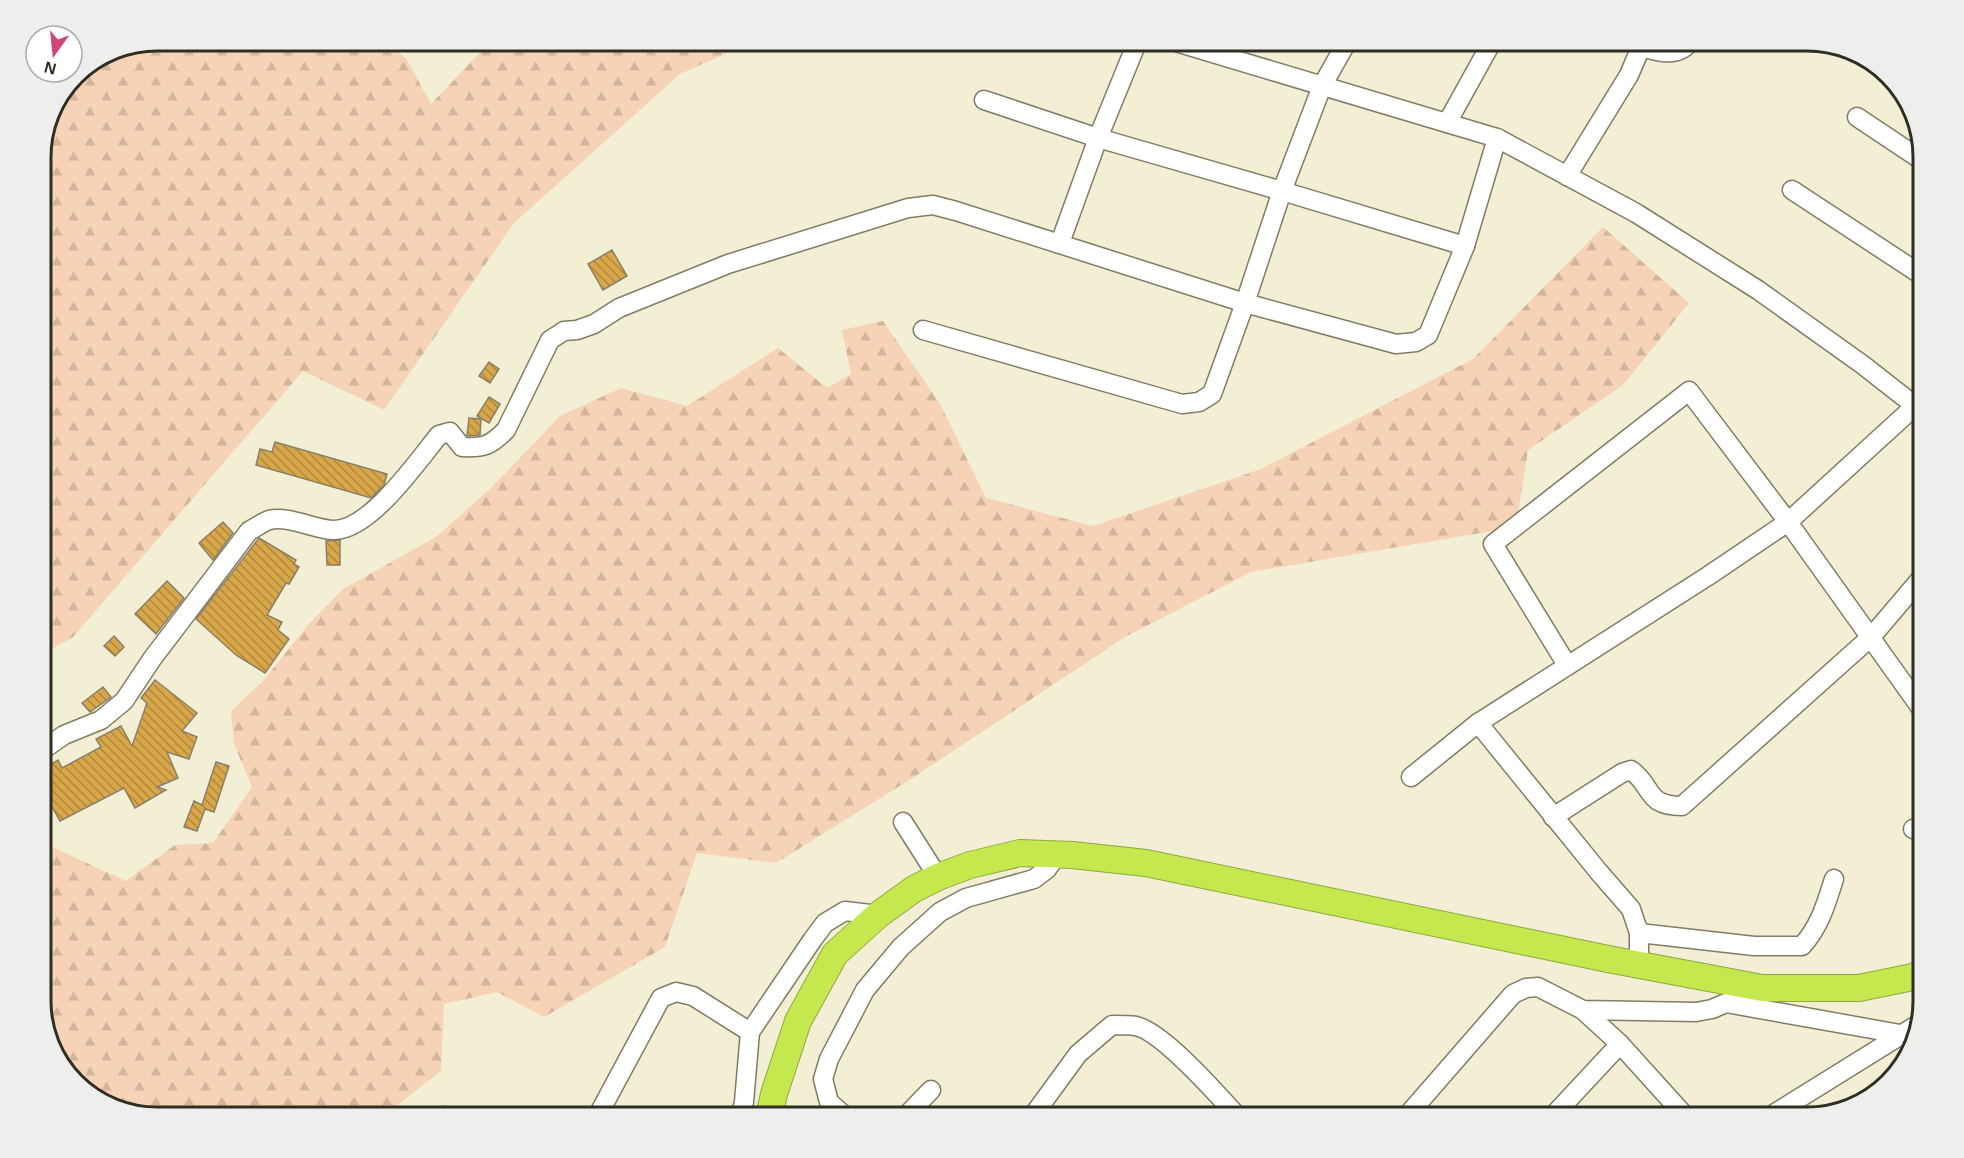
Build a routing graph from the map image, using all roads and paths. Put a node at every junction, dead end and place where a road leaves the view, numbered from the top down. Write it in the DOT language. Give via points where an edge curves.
graph roads {
  1 [pos="1134,51"];
  2 [pos="1206,51"];
  3 [pos="1342,51"];
  4 [pos="1487,51"];
  5 [pos="1632,51"];
  6 [pos="1658,51"];
  7 [pos="1678,51"];
  8 [pos="1322,86"];
  9 [pos="984,100"];
  10 [pos="1857,117"];
  11 [pos="1447,123"];
  12 [pos="1098,138"];
  13 [pos="1497,138"];
  14 [pos="1913,154"];
  15 [pos="1567,176"];
  16 [pos="1792,190"];
  17 [pos="1282,191"];
  18 [pos="1060,243"];
  19 [pos="1465,246"];
  20 [pos="1913,269"];
  21 [pos="1245,303"];
  22 [pos="923,330"];
  23 [pos="1913,404"];
  24 [pos="1913,414"];
  25 [pos="1788,522"];
  26 [pos="1913,588"];
  27 [pos="1872,636"];
  28 [pos="1567,665"];
  29 [pos="1913,696"];
  30 [pos="1478,723"];
  31 [pos="51,744"];
  32 [pos="1411,777"];
  33 [pos="1553,817"];
  34 [pos="903,822"];
  35 [pos="1057,855"];
  36 [pos="938,877"];
  37 [pos="1834,879"];
  38 [pos="878,915"];
  39 [pos="1639,933"];
  40 [pos="1639,964"];
  41 [pos="1913,977"];
  42 [pos="1583,1010"];
  43 [pos="1909,1029"];
  44 [pos="750,1032"];
  45 [pos="1900,1034"];
  46 [pos="1620,1044"];
  47 [pos="931,1090"];
  48 [pos="603,1107"];
  49 [pos="742,1107"];
  50 [pos="771,1107"];
  51 [pos="834,1107"];
  52 [pos="915,1107"];
  53 [pos="1040,1107"];
  54 [pos="1228,1107"];
  55 [pos="1415,1107"];
  56 [pos="1562,1107"];
  57 [pos="1676,1107"];
  58 [pos="1786,1107"];
  1 -- 12 [label="street"];
  2 -- 8 [label="street"];
  3 -- 8 [label="street"];
  4 -- 11 [label="street"];
  5 -- 15 [label="street" via="1629,75"];
  6 -- 7 [label="street"];
  8 -- 11 [label="street"];
  8 -- 17 [label="street"];
  9 -- 12 [label="street"];
  10 -- 14 [label="street"];
  11 -- 13 [label="street"];
  12 -- 17 [label="street"];
  12 -- 18 [label="street"];
  13 -- 15 [label="street"];
  13 -- 19 [label="street"];
  15 -- 23 [label="street" via="1636,213 1758,291"];
  16 -- 20 [label="street"];
  17 -- 19 [label="street"];
  17 -- 21 [label="street"];
  18 -- 21 [label="street"];
  18 -- 31 [label="street" via="933,206 908,208 728,264 619,308 594,324 564,331 550,340 506,430 496,440 483,448 462,447 450,432 439,435 388,497 356,523 334,530 270,520 249,531 124,701 101,720"];
  19 -- 21 [label="street" via="1428,335 1416,342 1396,344"];
  21 -- 22 [label="street" via="1212,394 1199,402 1182,404"];
  24 -- 25 [label="street"];
  25 -- 27 [label="street"];
  25 -- 28 [label="street"];
  25 -- 28 [label="street" via="1689,391 1493,544"];
  26 -- 27 [label="street"];
  27 -- 29 [label="street"];
  27 -- 33 [label="street" via="1682,806 1655,800 1631,770"];
  28 -- 30 [label="street"];
  30 -- 32 [label="street"];
  30 -- 33 [label="street"];
  33 -- 39 [label="street" via="1631,909"];
  34 -- 36 [label="street"];
  35 -- 36 [label="highway" via="1020,854"];
  35 -- 40 [label="highway" via="1146,863"];
  35 -- 51 [label="street" via="1034,879 966,898 940,912 901,947 866,990 829,1059 823,1079 829,1102"];
  36 -- 38 [label="highway"];
  37 -- 39 [label="street" via="1821,919 1802,946 1754,946"];
  38 -- 44 [label="street" via="845,911 825,923"];
  38 -- 50 [label="highway" via="835,954 798,1022"];
  39 -- 40 [label="street"];
  40 -- 41 [label="highway" via="1762,987 1859,988"];
  42 -- 45 [label="street" via="1696,1012 1726,1003"];
  42 -- 46 [label="street"];
  42 -- 55 [label="street" via="1538,987 1513,994"];
  43 -- 45 [label="street"];
  44 -- 48 [label="street" via="693,996 676,992 661,998"];
  44 -- 49 [label="street"];
  45 -- 58 [label="street"];
  46 -- 56 [label="street"];
  46 -- 57 [label="street"];
  47 -- 52 [label="street"];
  53 -- 54 [label="street" via="1078,1054 1112,1025 1137,1026 1158,1037"];
}
